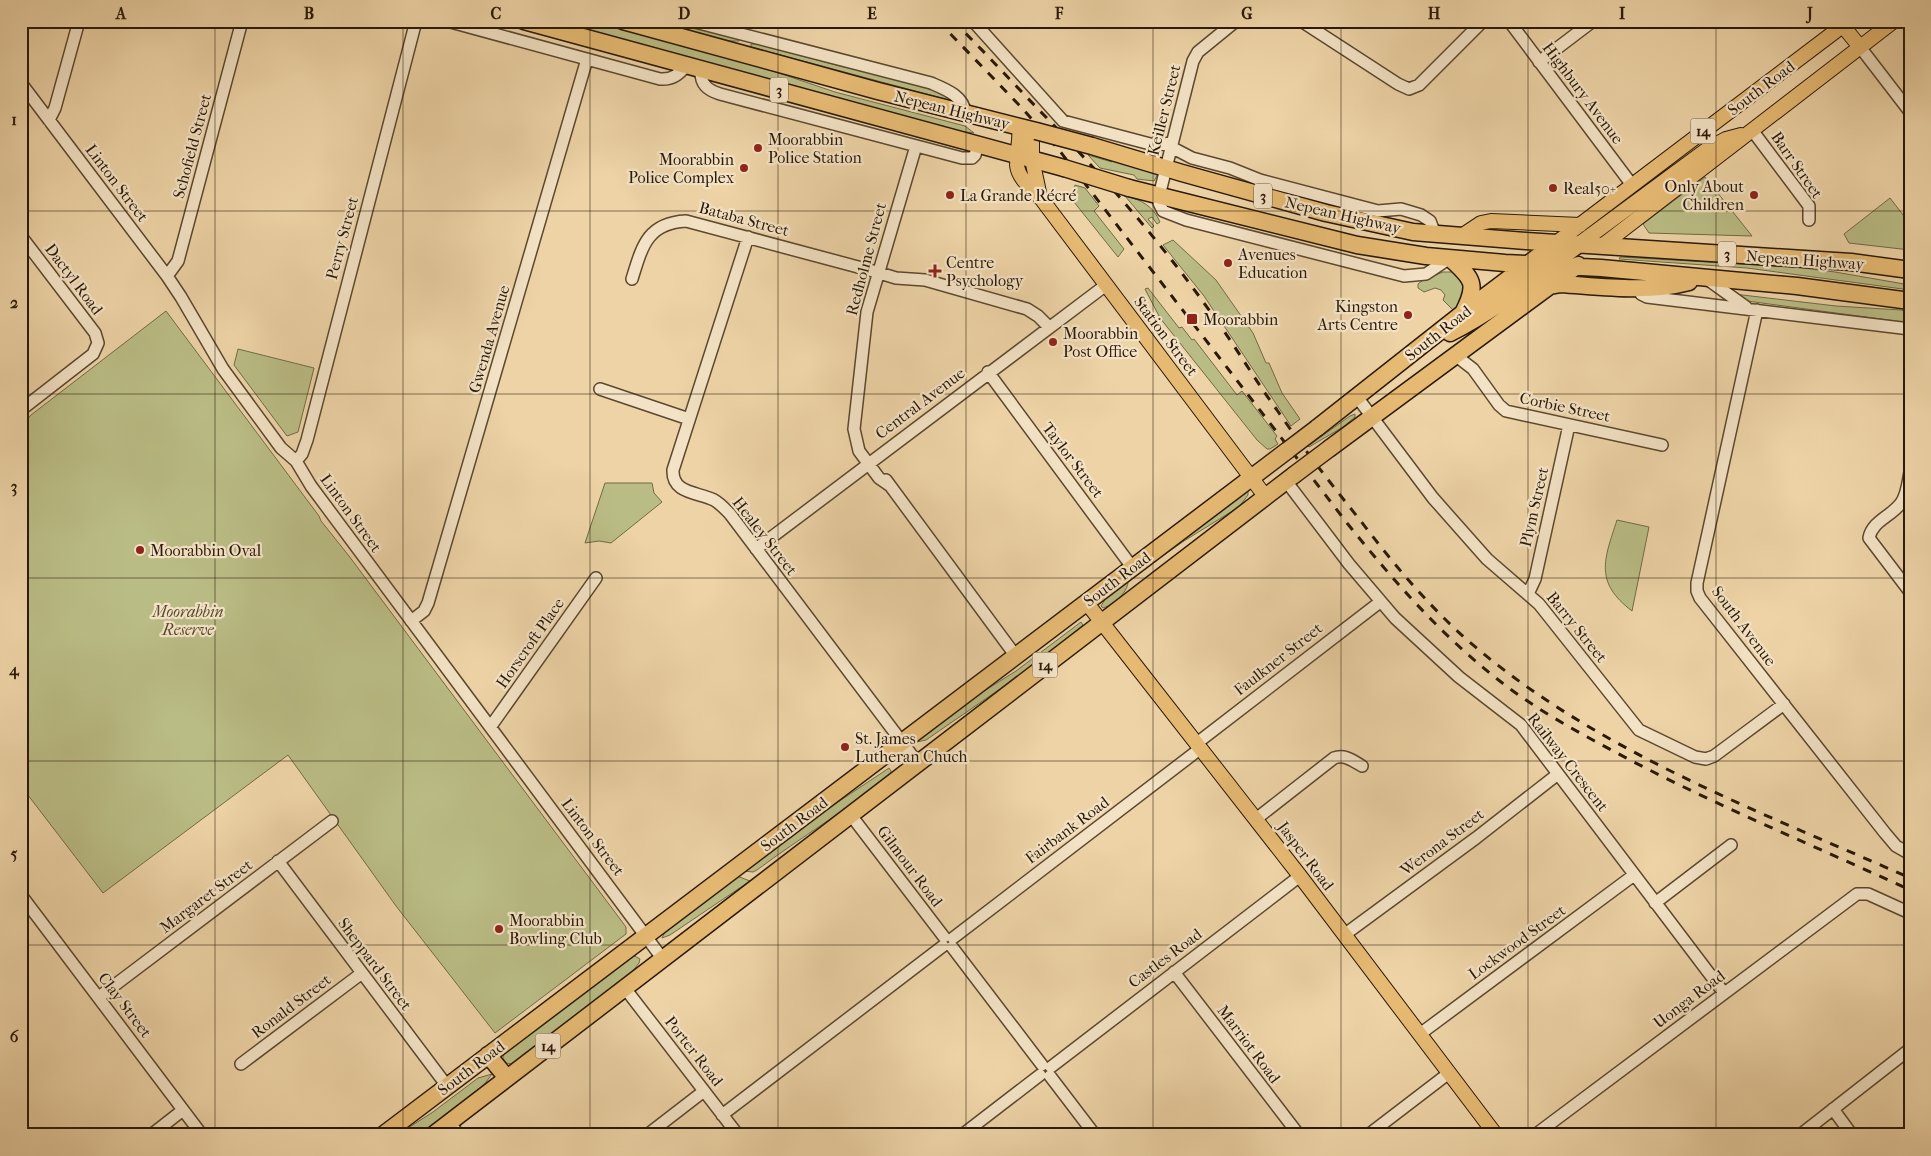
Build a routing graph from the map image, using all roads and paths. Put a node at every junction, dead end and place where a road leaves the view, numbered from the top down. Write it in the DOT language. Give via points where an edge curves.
graph roads {
  1 [pos="79,21"];
  2 [pos="242,21"];
  3 [pos="416,21"];
  4 [pos="447,21"];
  5 [pos="524,21"];
  6 [pos="623,21"];
  7 [pos="691,21"];
  8 [pos="973,21"];
  9 [pos="1236,21"];
  10 [pos="1302,21"];
  11 [pos="1483,21"];
  12 [pos="1509,21"];
  13 [pos="1593,21"];
  14 [pos="1894,21"];
  15 [pos="1846,24"];
  16 [pos="751,37"];
  17 [pos="1860,47"];
  18 [pos="734,51"];
  19 [pos="587,59"];
  20 [pos="1539,62"];
  21 [pos="694,67"];
  22 [pos="21,83"];
  23 [pos="1910,112"];
  24 [pos="965,113"];
  25 [pos="985,118"];
  26 [pos="49,120"];
  27 [pos="1029,129"];
  28 [pos="1750,132"];
  29 [pos="1693,139"];
  30 [pos="978,144"];
  31 [pos="1172,145"];
  32 [pos="916,146"];
  33 [pos="1703,152"];
  34 [pos="1025,157"];
  35 [pos="1205,162"];
  36 [pos="1166,168"];
  37 [pos="1200,178"];
  38 [pos="1632,185"];
  39 [pos="1651,190"];
  40 [pos="1159,196"];
  41 [pos="1809,220"];
  42 [pos="1580,225"];
  43 [pos="1290,228"];
  44 [pos="1435,234"];
  45 [pos="1463,235"];
  46 [pos="21,236"];
  47 [pos="748,237"];
  48 [pos="1272,243"];
  49 [pos="1556,243"];
  50 [pos="1579,244"];
  51 [pos="1603,245"];
  52 [pos="1451,259"];
  53 [pos="1528,265"];
  54 [pos="1548,266"];
  55 [pos="1574,267"];
  56 [pos="1910,270"];
  57 [pos="878,273"];
  58 [pos="167,276"];
  59 [pos="632,279"];
  60 [pos="1704,279"];
  61 [pos="1106,285"];
  62 [pos="1548,287"];
  63 [pos="1639,289"];
  64 [pos="1910,301"];
  65 [pos="1752,309"];
  66 [pos="1463,313"];
  67 [pos="1049,327"];
  68 [pos="1910,329"];
  69 [pos="1423,346"];
  70 [pos="1455,355"];
  71 [pos="988,372"];
  72 [pos="600,389"];
  73 [pos="1357,397"];
  74 [pos="21,410"];
  75 [pos="1372,416"];
  76 [pos="689,419"];
  77 [pos="1569,425"];
  78 [pos="1662,445"];
  79 [pos="870,461"];
  80 [pos="296,462"];
  81 [pos="1910,472"];
  82 [pos="1251,478"];
  83 [pos="1291,483"];
  84 [pos="1265,496"];
  85 [pos="756,549"];
  86 [pos="1132,567"];
  87 [pos="596,578"];
  88 [pos="1910,592"];
  89 [pos="1528,594"];
  90 [pos="1086,602"];
  91 [pos="1380,602"];
  92 [pos="412,622"];
  93 [pos="1102,622"];
  94 [pos="1015,655"];
  95 [pos="1784,704"];
  96 [pos="491,726"];
  97 [pos="901,742"];
  98 [pos="1199,746"];
  99 [pos="917,762"];
  100 [pos="1362,766"];
  101 [pos="1558,774"];
  102 [pos="850,814"];
  103 [pos="1256,819"];
  104 [pos="332,821"];
  105 [pos="1731,845"];
  106 [pos="1910,854"];
  107 [pos="278,861"];
  108 [pos="736,868"];
  109 [pos="1300,876"];
  110 [pos="1634,876"];
  111 [pos="760,883"];
  112 [pos="21,895"];
  113 [pos="1655,903"];
  114 [pos="1910,913"];
  115 [pos="1344,935"];
  116 [pos="646,936"];
  117 [pos="948,942"];
  118 [pos="662,958"];
  119 [pos="1174,972"];
  120 [pos="362,973"];
  121 [pos="624,987"];
  122 [pos="1724,993"];
  123 [pos="98,997"];
  124 [pos="1420,1034"];
  125 [pos="1910,1049"];
  126 [pos="488,1055"];
  127 [pos="240,1064"];
  128 [pos="1046,1071"];
  129 [pos="1449,1073"];
  130 [pos="506,1078"];
  131 [pos="447,1086"];
  132 [pos="704,1091"];
  133 [pos="183,1110"];
  134 [pos="1833,1110"];
  135 [pos="722,1115"];
  136 [pos="454,1128"];
  137 [pos="152,1135"];
  138 [pos="202,1135"];
  139 [pos="383,1135"];
  140 [pos="433,1135"];
  141 [pos="648,1135"];
  142 [pos="738,1135"];
  143 [pos="962,1135"];
  144 [pos="1095,1135"];
  145 [pos="1299,1135"];
  146 [pos="1368,1135"];
  147 [pos="1496,1135"];
  148 [pos="1535,1135"];
  149 [pos="1800,1135"];
  150 [pos="1852,1135"];
  1 -- 26 [label="street"];
  2 -- 58 [label="street, Schofield Street" via="178,261"];
  3 -- 80 [label="street, Perry Street" via="307,440"];
  4 -- 19 [label="street"];
  5 -- 21 [label="highway, Nepean Highway / 3"];
  6 -- 18 [label="highway, Nepean Highway / 3"];
  7 -- 16 [label="street"];
  8 -- 31 [label="street" via="1063,121 1154,145"];
  9 -- 31 [label="street, Keiller Street" via="1195,56"];
  10 -- 11 [label="street" via="1409,89 1419,84"];
  12 -- 20 [label="street, Highbury Avenue"];
  13 -- 20 [label="street"];
  14 -- 17 [label="main road, South Road / 14"];
  15 -- 17 [label="main road"];
  15 -- 29 [label="main road, South Road / 14"];
  16 -- 18 [label="street"];
  16 -- 24 [label="street" via="931,83 959,98"];
  17 -- 23 [label="street"];
  17 -- 28 [label="main road, South Road / 14"];
  18 -- 24 [label="highway, Nepean Highway / 3"];
  19 -- 21 [label="street" via="666,79"];
  19 -- 92 [label="street, Gwenda Avenue" via="428,603"];
  20 -- 38 [label="street, Highbury Avenue"];
  21 -- 30 [label="highway, Nepean Highway / 3"];
  21 -- 32 [label="street" via="703,84 713,91"];
  22 -- 26 [label="street, Linton Street"];
  24 -- 25 [label="highway, Nepean Highway / 3"];
  25 -- 27 [label="highway, Nepean Highway / 3"];
  25 -- 30 [label="highway"];
  26 -- 58 [label="street, Linton Street"];
  27 -- 34 [label="main road, Station Street"];
  27 -- 36 [label="highway, Nepean Highway / 3, bridge"];
  28 -- 33 [label="main road" via="1726,139"];
  28 -- 41 [label="street, Barr Street" via="1809,206"];
  28 -- 51 [label="main road, South Road / 14"];
  29 -- 33 [label="main road"];
  29 -- 38 [label="main road, South Road / 14"];
  30 -- 32 [label="street" via="975,155 969,159"];
  30 -- 34 [label="highway, Nepean Highway / 3"];
  31 -- 35 [label="street" via="1185,155"];
  31 -- 36 [label="street, Keiller Street"];
  32 -- 57 [label="street, Redholme Street"];
  33 -- 39 [label="main road"];
  34 -- 40 [label="highway, Nepean Highway / 3, bridge"];
  34 -- 61 [label="main road, Station Street" via="1018,171"];
  35 -- 37 [label="street"];
  35 -- 44 [label="street" via="1378,211 1401,209 1422,215 1430,221"];
  36 -- 37 [label="highway, Nepean Highway / 3"];
  36 -- 40 [label="street, Keiller Street"];
  37 -- 44 [label="highway, Nepean Highway / 3" via="1356,221"];
  38 -- 39 [label="main road"];
  38 -- 42 [label="main road, South Road / 14"];
  39 -- 50 [label="main road"];
  40 -- 43 [label="highway, Nepean Highway / 3"];
  40 -- 48 [label="street" via="1160,207 1167,214"];
  42 -- 45 [label="main road" via="1500,220 1482,224"];
  42 -- 49 [label="main road, South Road / 14"];
  43 -- 48 [label="street, Nepean Highway"];
  43 -- 52 [label="highway, Nepean Highway / 3" via="1356,245"];
  44 -- 45 [label="highway, Nepean Highway / 3"];
  45 -- 49 [label="highway, Nepean Highway / 3"];
  46 -- 74 [label="street, Dactyl Road" via="95,333 98,343 96,351"];
  47 -- 57 [label="street, Bataba Street"];
  47 -- 59 [label="street, Bataba Street" via="695,222 668,223 654,231 645,242"];
  47 -- 76 [label="street, Healey Street"];
  48 -- 52 [label="street" via="1404,276 1426,274"];
  49 -- 50 [label="highway, Nepean Highway / 3"];
  49 -- 53 [label="highway, South Road / 14"];
  50 -- 51 [label="highway, Nepean Highway / 3"];
  50 -- 54 [label="highway"];
  51 -- 55 [label="highway, South Road / 14"];
  51 -- 56 [label="highway, Nepean Highway / 3" via="1851,262"];
  52 -- 53 [label="highway, Nepean Highway / 3"];
  52 -- 66 [label="highway" via="1471,280 1471,296"];
  53 -- 54 [label="highway, Nepean Highway / 3"];
  53 -- 66 [label="highway, South Road / 14"];
  54 -- 55 [label="highway, Nepean Highway / 3"];
  54 -- 69 [label="highway" via="1477,318"];
  55 -- 60 [label="highway, Nepean Highway / 3"];
  55 -- 62 [label="highway, South Road / 14"];
  57 -- 67 [label="street, Bataba Street" via="926,280 1027,309"];
  57 -- 79 [label="street, Redholme Street" via="865,322 854,428 857,442"];
  58 -- 80 [label="street, Linton Street" via="223,369"];
  60 -- 63 [label="highway" via="1664,288"];
  60 -- 64 [label="highway, Nepean Highway / 3" via="1797,286"];
  60 -- 65 [label="street"];
  61 -- 67 [label="street, Central Avenue"];
  61 -- 82 [label="main road, Station Street"];
  62 -- 63 [label="highway" via="1562,284"];
  62 -- 70 [label="highway, South Road / 14"];
  63 -- 65 [label="street" via="1647,297"];
  65 -- 68 [label="street"];
  65 -- 95 [label="street, South Avenue" via="1697,587 1700,598"];
  66 -- 69 [label="highway, South Road / 14"];
  67 -- 71 [label="street, Central Avenue"];
  69 -- 73 [label="highway, South Road / 14"];
  70 -- 75 [label="highway, South Road / 14"];
  70 -- 77 [label="street, Corbie Street" via="1473,369 1501,407"];
  71 -- 79 [label="street, Central Avenue"];
  71 -- 86 [label="street, Taylor Street"];
  72 -- 76 [label="street"];
  73 -- 75 [label="street, Barry Street"];
  73 -- 82 [label="highway, South Road / 14, bridge"];
  75 -- 83 [label="highway, South Road / 14, bridge"];
  75 -- 89 [label="street, Barry Street" via="1433,498 1487,559"];
  76 -- 85 [label="street, Healey Street" via="673,470 675,481 681,489 720,504"];
  77 -- 78 [label="street, Corbie Street"];
  77 -- 89 [label="street, Plym Street" via="1535,579"];
  79 -- 85 [label="street, Central Avenue"];
  79 -- 94 [label="street, Redholme Street"];
  80 -- 92 [label="street, Linton Street"];
  81 -- 88 [label="street" via="1903,501 1874,526 1869,538"];
  82 -- 84 [label="main road, Station Street"];
  82 -- 86 [label="highway, South Road / 14"];
  83 -- 84 [label="highway, South Road / 14"];
  83 -- 91 [label="street, Railway Crescent"];
  84 -- 93 [label="highway, South Road / 14"];
  85 -- 97 [label="street, Healey Street"];
  86 -- 90 [label="highway, South Road / 14"];
  87 -- 96 [label="street, Horscroft Place"];
  89 -- 95 [label="street, Barry Street" via="1638,730 1696,757 1706,759 1714,756"];
  90 -- 93 [label="main road, Jasper Road"];
  90 -- 94 [label="highway, South Road / 14"];
  91 -- 98 [label="street, Faulkner Street"];
  91 -- 101 [label="street, Railway Crescent" via="1448,667 1517,721"];
  92 -- 96 [label="street, Linton Street"];
  93 -- 98 [label="main road, Jasper Road"];
  93 -- 99 [label="highway, South Road / 14"];
  94 -- 97 [label="highway, South Road / 14"];
  95 -- 106 [label="street, South Avenue" via="1896,846"];
  96 -- 116 [label="street, Linton Street"];
  97 -- 99 [label="street, Healey Street"];
  97 -- 108 [label="highway, South Road / 14"];
  98 -- 103 [label="main road, Jasper Road"];
  98 -- 117 [label="street, Fairbank Road"];
  99 -- 102 [label="highway, South Road / 14"];
  100 -- 103 [label="street" via="1347,758 1334,758"];
  101 -- 110 [label="street, Railway Crescent"];
  101 -- 115 [label="street, Werona Street"];
  102 -- 111 [label="highway, South Road / 14"];
  102 -- 117 [label="street, Gilmour Road"];
  103 -- 109 [label="main road, Jasper Road"];
  104 -- 107 [label="street, Margaret Street"];
  105 -- 113 [label="street"];
  107 -- 120 [label="street, Sheppard Street"];
  107 -- 123 [label="street, Margaret Street"];
  108 -- 111 [label="highway"];
  108 -- 116 [label="highway, South Road / 14"];
  109 -- 115 [label="main road, Jasper Road"];
  109 -- 119 [label="street, Castles Road"];
  110 -- 113 [label="street, Railway Crescent"];
  110 -- 124 [label="street, Lockwood Street"];
  111 -- 118 [label="highway, South Road / 14"];
  112 -- 123 [label="street, Clay Street"];
  113 -- 122 [label="street, Railway Crescent"];
  114 -- 122 [label="street, Uonga Road" via="1863,893 1854,896"];
  115 -- 124 [label="main road, Jasper Road"];
  116 -- 118 [label="street, Linton Street"];
  116 -- 126 [label="highway, South Road / 14"];
  117 -- 128 [label="street, Gilmour Road"];
  117 -- 135 [label="street, Fairbank Road"];
  118 -- 121 [label="highway, South Road / 14"];
  119 -- 128 [label="street, Castles Road"];
  119 -- 145 [label="street, Marriot Road"];
  120 -- 127 [label="street, Ronald Street"];
  120 -- 131 [label="street, Sheppard Street"];
  121 -- 130 [label="highway, South Road / 14"];
  121 -- 132 [label="street, Porter Road"];
  122 -- 148 [label="street, Uonga Road"];
  123 -- 133 [label="street, Clay Street"];
  124 -- 129 [label="main road, Jasper Road"];
  125 -- 134 [label="street"];
  126 -- 130 [label="highway"];
  126 -- 131 [label="highway, South Road / 14"];
  128 -- 143 [label="street, Castles Road"];
  128 -- 144 [label="street, Gilmour Road"];
  129 -- 146 [label="street"];
  129 -- 147 [label="main road, Jasper Road"];
  130 -- 136 [label="highway, South Road / 14"];
  131 -- 139 [label="highway, South Road / 14"];
  132 -- 135 [label="street, Porter Road"];
  132 -- 141 [label="street"];
  133 -- 137 [label="street"];
  133 -- 138 [label="street, Clay Street"];
  134 -- 149 [label="street"];
  134 -- 150 [label="street"];
  135 -- 142 [label="street, Porter Road"];
  136 -- 140 [label="highway, South Road / 14"];
}
